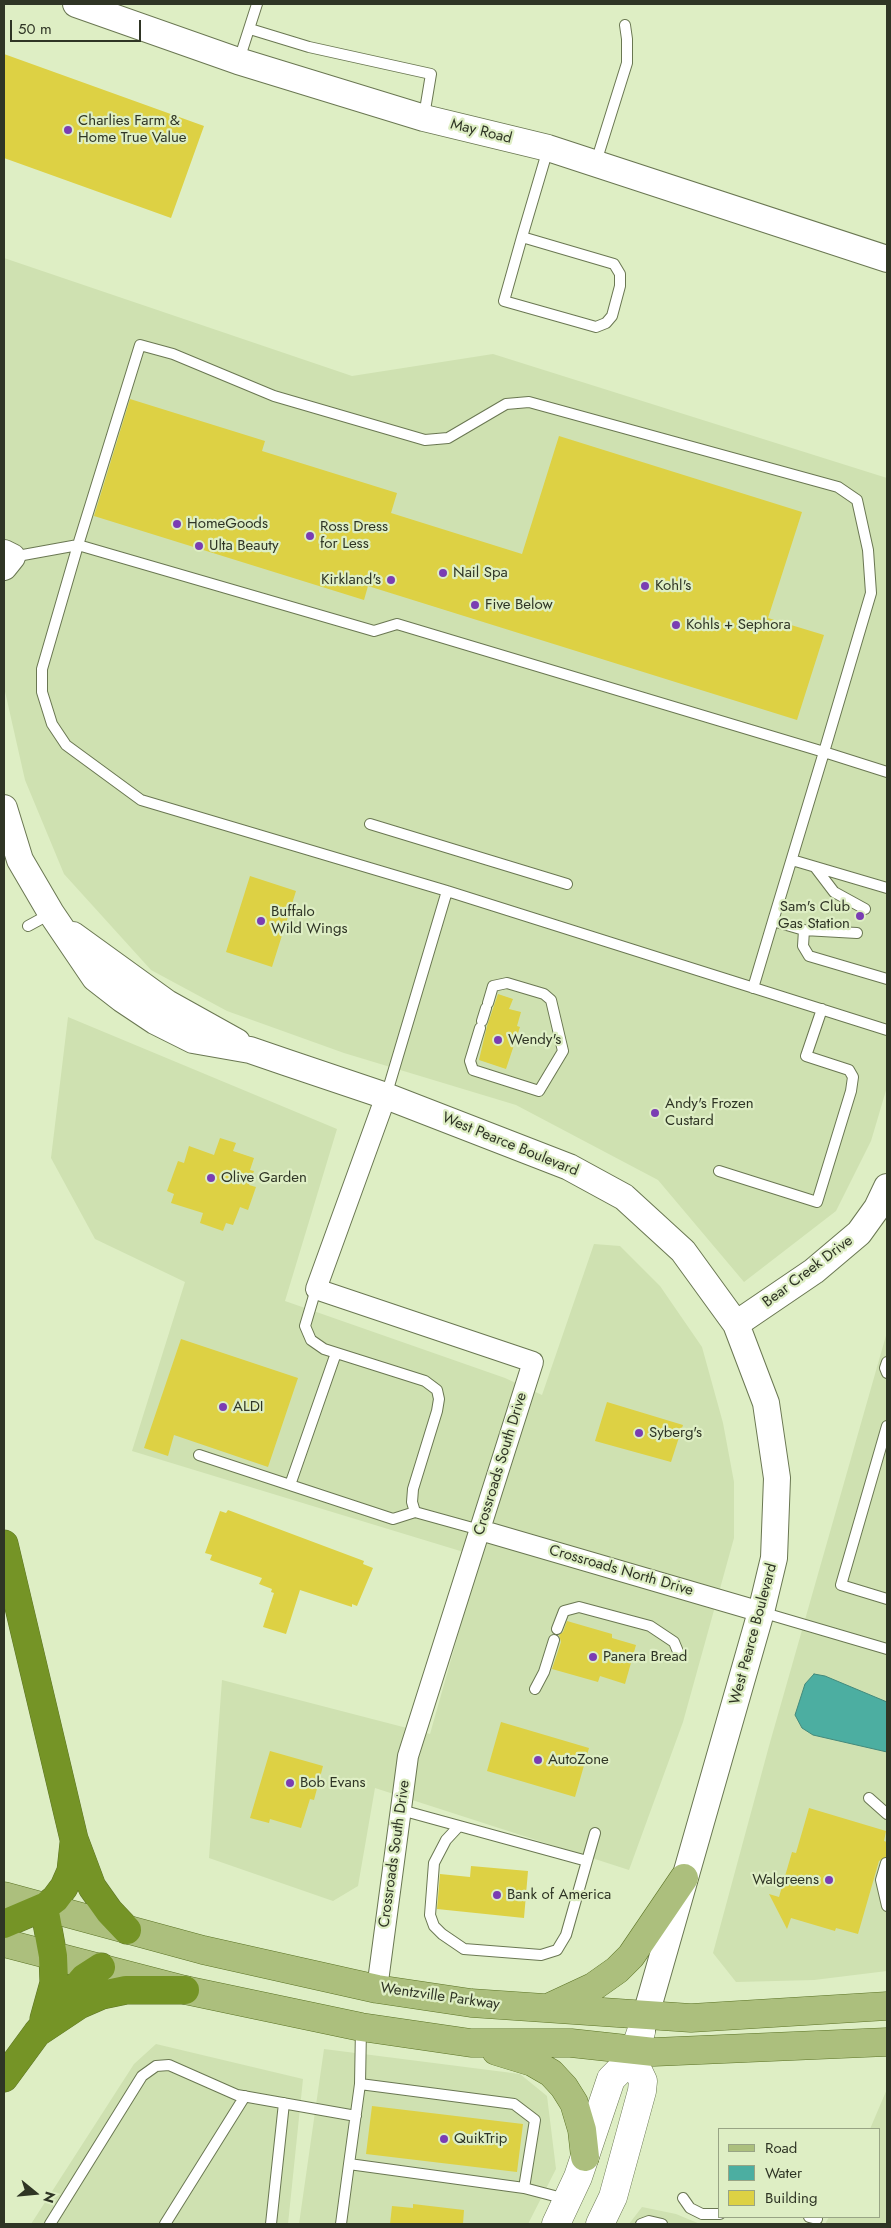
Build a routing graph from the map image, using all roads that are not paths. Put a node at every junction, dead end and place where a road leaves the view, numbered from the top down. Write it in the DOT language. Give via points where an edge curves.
graph roads {
  1 [pos="76,4"];
  2 [pos="257,4"];
  3 [pos="625,25"];
  4 [pos="250,29"];
  5 [pos="238,61"];
  6 [pos="424,118"];
  7 [pos="548,148"];
  8 [pos="596,163"];
  9 [pos="522,237"];
  10 [pos="887,259"];
  11 [pos="78,545"];
  12 [pos="6,559"];
  13 [pos="824,752"];
  14 [pos="887,772"];
  15 [pos="4,808"];
  16 [pos="370,824"];
  17 [pos="792,860"];
  18 [pos="816,867"];
  19 [pos="566,884"];
  20 [pos="887,888"];
  21 [pos="447,891"];
  22 [pos="865,909"];
  23 [pos="55,920"];
  24 [pos="773,921"];
  25 [pos="28,926"];
  26 [pos="804,930"];
  27 [pos="857,933"];
  28 [pos="887,979"];
  29 [pos="753,988"];
  30 [pos="487,1006"];
  31 [pos="822,1009"];
  32 [pos="887,1030"];
  33 [pos="386,1096"];
  34 [pos="719,1171"];
  35 [pos="887,1187"];
  36 [pos="316,1289"];
  37 [pos="736,1324"];
  38 [pos="336,1353"];
  39 [pos="887,1362"];
  40 [pos="887,1373"];
  41 [pos="887,1426"];
  42 [pos="199,1455"];
  43 [pos="290,1485"];
  44 [pos="415,1512"];
  45 [pos="480,1530"];
  46 [pos="4,1544"];
  47 [pos="887,1599"];
  48 [pos="761,1612"];
  49 [pos="557,1629"];
  50 [pos="554,1640"];
  51 [pos="887,1649"];
  52 [pos="679,1654"];
  53 [pos="535,1689"];
  54 [pos="869,1798"];
  55 [pos="401,1810"];
  56 [pos="887,1814"];
  57 [pos="459,1826"];
  58 [pos="595,1833"];
  59 [pos="74,1839"];
  60 [pos="587,1861"];
  61 [pos="886,1863"];
  62 [pos="684,1878"];
  63 [pos="4,1896"];
  64 [pos="887,1906"];
  65 [pos="44,1908"];
  66 [pos="4,1924"];
  67 [pos="127,1930"];
  68 [pos="4,1942"];
  69 [pos="53,1956"];
  70 [pos="101,1967"];
  71 [pos="377,1989"];
  72 [pos="185,1990"];
  73 [pos="887,2006"];
  74 [pos="545,2009"];
  75 [pos="361,2027"];
  76 [pos="37,2034"];
  77 [pos="638,2039"];
  78 [pos="887,2042"];
  79 [pos="471,2043"];
  80 [pos="4,2078"];
  81 [pos="360,2084"];
  82 [pos="245,2096"];
  83 [pos="284,2103"];
  84 [pos="356,2116"];
  85 [pos="349,2164"];
  86 [pos="582,2164"];
  87 [pos="524,2188"];
  88 [pos="683,2198"];
  89 [pos="569,2212"];
  90 [pos="718,2214"];
  91 [pos="50,2224"];
  92 [pos="165,2224"];
  93 [pos="271,2224"];
  94 [pos="341,2224"];
  95 [pos="556,2224"];
  96 [pos="600,2224"];
  97 [pos="641,2224"];
  98 [pos="662,2224"];
  1 -- 5 [label="street, May Road"];
  2 -- 4 [label="lane"];
  3 -- 8 [label="lane" via="627,63"];
  4 -- 5 [label="lane"];
  4 -- 6 [label="lane" via="309,47 430,74"];
  5 -- 6 [label="street, May Road"];
  6 -- 7 [label="street, May Road"];
  7 -- 8 [label="street, May Road"];
  7 -- 9 [label="lane"];
  8 -- 10 [label="street, May Road"];
  9 -- 9 [label="lane" via="504,301 596,327 606,323 612,316 620,286 620,274 614,264"];
  11 -- 12 [label="lane"];
  11 -- 13 [label="lane" via="374,631 397,624"];
  11 -- 13 [label="lane" via="140,346 172,354 274,396 425,440 448,438 506,404 529,402 838,487 856,500 868,550 871,594"];
  11 -- 21 [label="lane" via="42,669 42,692 52,724 66,745 141,800"];
  13 -- 14 [label="lane"];
  13 -- 17 [label="lane"];
  15 -- 23 [label="street, West Pearce Boulevard" via="20,860"];
  16 -- 19 [label="lane"];
  17 -- 18 [label="lane"];
  17 -- 24 [label="lane"];
  18 -- 20 [label="lane"];
  18 -- 22 [label="lane" via="834,892"];
  21 -- 29 [label="lane"];
  21 -- 33 [label="lane"];
  23 -- 25 [label="lane"];
  23 -- 33 [label="street, West Pearce Boulevard" via="167,1003 250,1050"];
  24 -- 26 [label="lane"];
  24 -- 29 [label="lane"];
  26 -- 27 [label="lane"];
  26 -- 28 [label="lane" via="803,946 809,956"];
  29 -- 31 [label="lane"];
  30 -- 30 [label="lane" via="493,986 507,983 544,994 551,1000 563,1051 539,1091 473,1070 470,1061"];
  31 -- 32 [label="lane"];
  31 -- 34 [label="lane" via="806,1056 849,1070 853,1077 816,1202"];
  33 -- 36 [label="street"];
  33 -- 37 [label="street, West Pearce Boulevard" via="569,1167 624,1197 683,1250"];
  35 -- 37 [label="street, Bear Creek Drive" via="859,1233 814,1271"];
  36 -- 38 [label="lane" via="305,1326 308,1334 324,1349"];
  36 -- 45 [label="street, Crossroads South Drive" via="533,1362"];
  37 -- 48 [label="street, West Pearce Boulevard" via="766,1403 777,1478 774,1558"];
  38 -- 43 [label="lane"];
  38 -- 44 [label="lane" via="425,1381 437,1390 440,1399 413,1489"];
  39 -- 40 [label="lane"];
  41 -- 47 [label="lane" via="841,1585"];
  42 -- 43 [label="lane"];
  43 -- 44 [label="lane" via="393,1519"];
  44 -- 45 [label="lane"];
  45 -- 48 [label="street, Crossroads North Drive"];
  45 -- 55 [label="street, Crossroads South Drive" via="408,1756"];
  46 -- 59 [label="highway"];
  48 -- 51 [label="lane"];
  48 -- 62 [label="street, West Pearce Boulevard"];
  49 -- 52 [label="lane" via="564,1611 579,1607 650,1626 674,1642"];
  50 -- 53 [label="lane"];
  54 -- 56 [label="lane"];
  55 -- 57 [label="lane"];
  55 -- 71 [label="street, Crossroads South Drive"];
  57 -- 60 [label="lane"];
  57 -- 60 [label="lane" via="446,1840 434,1863 430,1915 434,1926 464,1949 549,1954 557,1950 562,1944"];
  58 -- 60 [label="lane"];
  59 -- 65 [label="highway" via="75,1852 64,1887"];
  59 -- 67 [label="highway" via="92,1887"];
  61 -- 64 [label="lane" via="881,1880"];
  62 -- 74 [label="main road" via="631,1956 617,1970 585,1991"];
  62 -- 77 [label="street, West Pearce Boulevard"];
  63 -- 65 [label="main road, Wentzville Parkway"];
  65 -- 66 [label="highway"];
  65 -- 67 [label="main road, Wentzville Parkway"];
  65 -- 69 [label="highway"];
  67 -- 71 [label="main road, Wentzville Parkway"];
  68 -- 69 [label="main road"];
  69 -- 70 [label="main road, Wentzville Parkway"];
  69 -- 76 [label="highway" via="51,2000"];
  70 -- 72 [label="main road, Wentzville Parkway"];
  70 -- 76 [label="highway" via="84,1978"];
  71 -- 74 [label="main road, Wentzville Parkway" via="470,2003"];
  72 -- 75 [label="main road, Wentzville Parkway"];
  72 -- 76 [label="highway" via="126,1990 102,1995"];
  73 -- 77 [label="main road, Wentzville Parkway" via="691,2018"];
  74 -- 77 [label="main road, Wentzville Parkway"];
  75 -- 79 [label="main road, Wentzville Parkway"];
  75 -- 81 [label="lane"];
  76 -- 80 [label="highway"];
  77 -- 78 [label="main road, Wentzville Parkway" via="654,2052"];
  77 -- 79 [label="main road, Wentzville Parkway"];
  77 -- 86 [label="main road, West Pearce Boulevard" via="611,2079"];
  77 -- 96 [label="main road" via="642,2091 614,2198"];
  79 -- 86 [label="main road" via="532,2062 551,2073 574,2103 582,2130"];
  81 -- 84 [label="lane"];
  81 -- 87 [label="lane" via="514,2104 535,2120"];
  82 -- 83 [label="lane"];
  82 -- 91 [label="lane" via="170,2066 156,2066 142,2076"];
  82 -- 92 [label="lane"];
  83 -- 84 [label="lane"];
  83 -- 93 [label="lane"];
  84 -- 85 [label="lane"];
  85 -- 87 [label="lane"];
  85 -- 94 [label="lane"];
  86 -- 89 [label="main road" via="586,2188"];
  87 -- 89 [label="lane"];
  88 -- 90 [label="lane" via="690,2208 702,2214"];
  89 -- 95 [label="main road"];
  97 -- 98 [label="lane" via="649,2221"];
}
